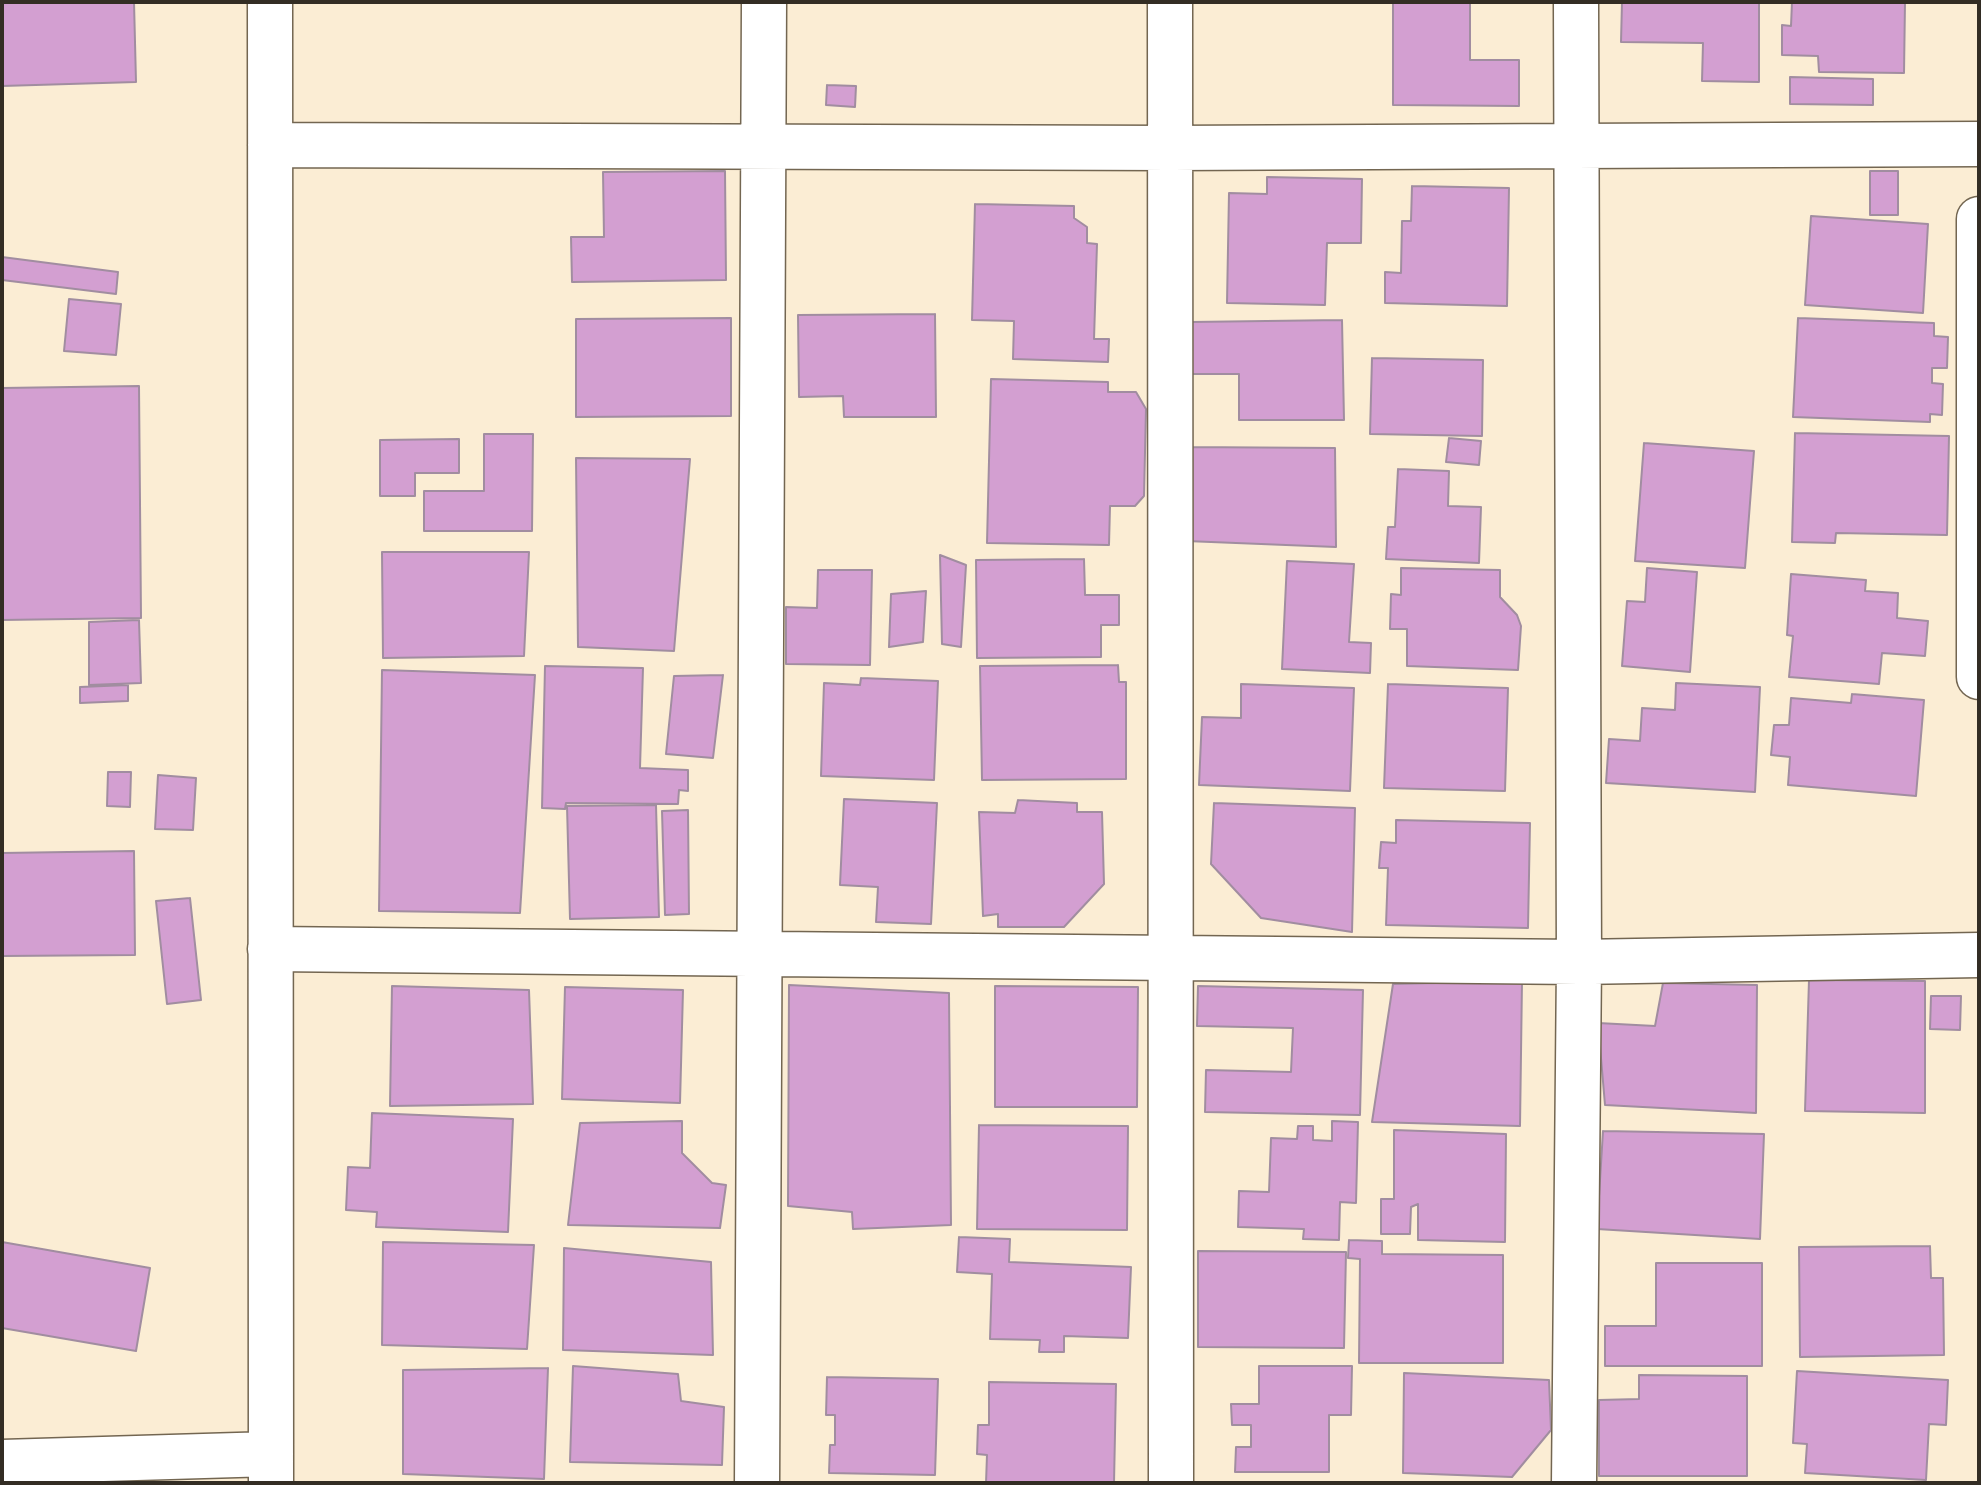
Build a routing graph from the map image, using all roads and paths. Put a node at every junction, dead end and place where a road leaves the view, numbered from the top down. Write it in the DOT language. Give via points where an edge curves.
graph roads {
  1 [pos="270,2"];
  2 [pos="764,2"];
  3 [pos="1170,2"];
  4 [pos="1576,2"];
  5 [pos="1979,144"];
  6 [pos="270,145"];
  7 [pos="763,145"];
  8 [pos="1171,148"];
  9 [pos="1577,148"];
  10 [pos="1979,219"];
  11 [pos="1979,677"];
  12 [pos="270,949"];
  13 [pos="757,955"];
  14 [pos="1979,955"];
  15 [pos="1168,956"];
  16 [pos="1579,962"];
  17 [pos="2,1462"];
  18 [pos="271,1468"];
  19 [pos="757,1483"];
  20 [pos="1171,1483"];
  21 [pos="1574,1483"];
  1 -- 6 [label="street"];
  2 -- 7 [label="street"];
  3 -- 8 [label="street"];
  4 -- 9 [label="street"];
  5 -- 9 [label="street"];
  6 -- 7 [label="street"];
  6 -- 12 [label="street"];
  7 -- 8 [label="street"];
  7 -- 13 [label="street"];
  8 -- 9 [label="street"];
  8 -- 15 [label="street"];
  9 -- 16 [label="street"];
  10 -- 11 [label="street"];
  12 -- 13 [label="street"];
  12 -- 18 [label="street"];
  13 -- 15 [label="street"];
  13 -- 19 [label="street"];
  14 -- 16 [label="street"];
  15 -- 16 [label="street"];
  15 -- 20 [label="street"];
  16 -- 21 [label="street"];
  17 -- 18 [label="street"];
}
